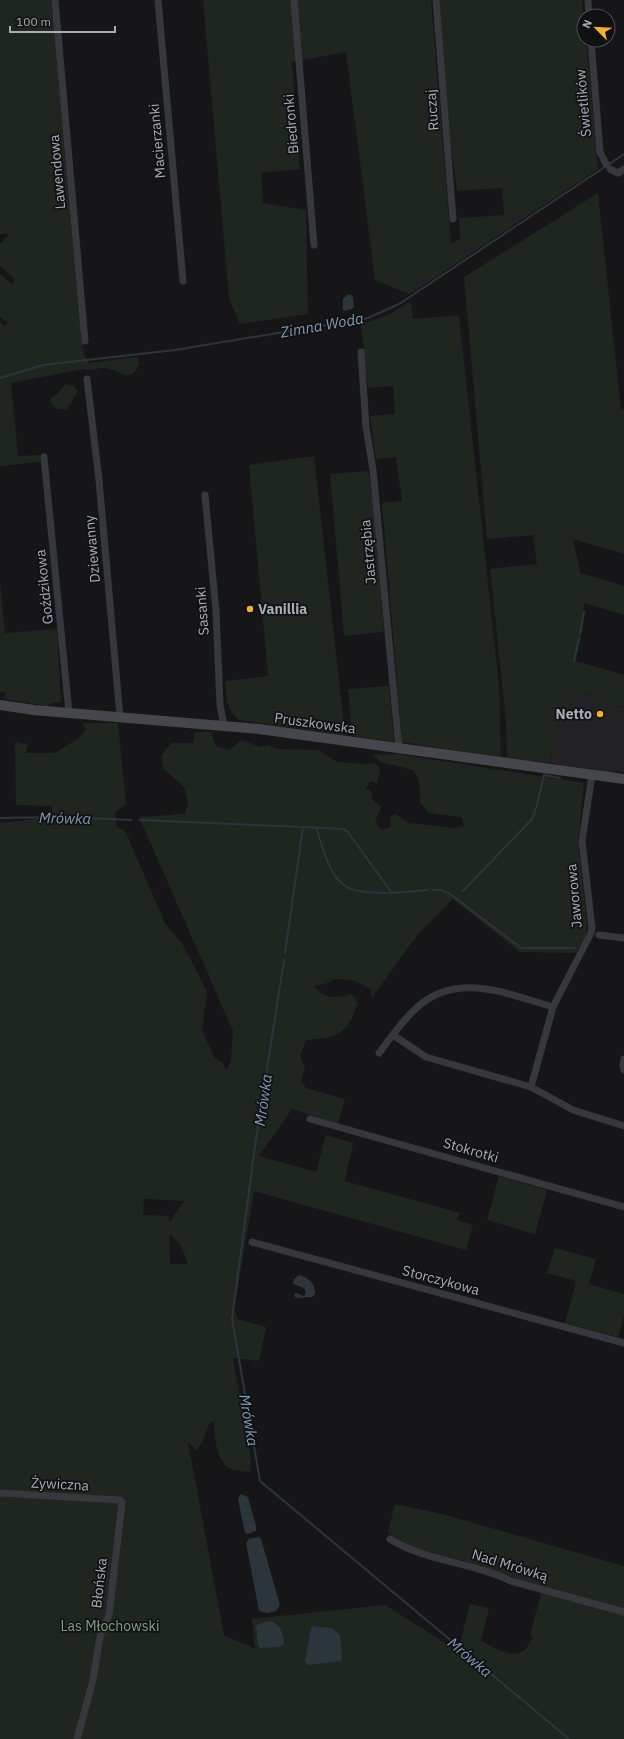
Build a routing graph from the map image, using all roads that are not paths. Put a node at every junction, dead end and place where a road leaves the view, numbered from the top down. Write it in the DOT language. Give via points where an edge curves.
graph roads {
  1 [pos="55,0"];
  2 [pos="158,0"];
  3 [pos="294,0"];
  4 [pos="436,0"];
  5 [pos="592,48"];
  6 [pos="624,169"];
  7 [pos="453,219"];
  8 [pos="314,245"];
  9 [pos="183,281"];
  10 [pos="85,341"];
  11 [pos="360,352"];
  12 [pos="87,379"];
  13 [pos="44,458"];
  14 [pos="205,495"];
  15 [pos="0,705"];
  16 [pos="69,713"];
  17 [pos="120,717"];
  18 [pos="224,726"];
  19 [pos="399,749"];
  20 [pos="592,775"];
  21 [pos="624,779"];
  22 [pos="599,935"];
  23 [pos="624,938"];
  24 [pos="553,1007"];
  25 [pos="393,1035"];
  26 [pos="379,1053"];
  27 [pos="624,1059"];
  28 [pos="624,1070"];
  29 [pos="531,1087"];
  30 [pos="310,1119"];
  31 [pos="624,1126"];
  32 [pos="624,1206"];
  33 [pos="252,1242"];
  34 [pos="624,1343"];
  35 [pos="0,1494"];
  36 [pos="120,1500"];
  37 [pos="390,1539"];
  38 [pos="624,1612"];
  39 [pos="77,1739"];
  1 -- 10 [label="street, Lawendowa"];
  2 -- 9 [label="street, Macierzanki"];
  3 -- 8 [label="street, Biedronki"];
  4 -- 7 [label="street, Ruczaj"];
  5 -- 6 [label="street, Świetlików" via="600,152 608,166 618,173"];
  11 -- 19 [label="street, Jastrzębia"];
  12 -- 17 [label="street, Dziewanny" via="99,480"];
  13 -- 16 [label="street, Goździkowa"];
  14 -- 18 [label="street, Sasanki" via="216,611 220,705"];
  15 -- 16 [label="street, Pruszkowska"];
  16 -- 17 [label="street, Pruszkowska"];
  17 -- 18 [label="street, Pruszkowska"];
  18 -- 19 [label="street, Pruszkowska"];
  19 -- 20 [label="street, Pruszkowska"];
  20 -- 21 [label="street, Pruszkowska"];
  20 -- 24 [label="street, Jaworowa" via="582,840 592,928"];
  22 -- 23 [label="street, Jaworowa"];
  24 -- 25 [label="street" via="481,987 460,987 440,993 421,1004"];
  24 -- 29 [label="street, Jaworowa"];
  25 -- 26 [label="street"];
  25 -- 29 [label="street" via="426,1057"];
  27 -- 28 [label="street"];
  29 -- 31 [label="street" via="573,1110"];
  30 -- 32 [label="street, Stokrotki"];
  33 -- 34 [label="street, Storczykowa"];
  35 -- 36 [label="street, Żywiczna"];
  36 -- 39 [label="street, Błońska" via="122,1513 109,1615 100,1636 93,1680"];
  37 -- 38 [label="street, Nad Mrówką" via="404,1548"];
}
